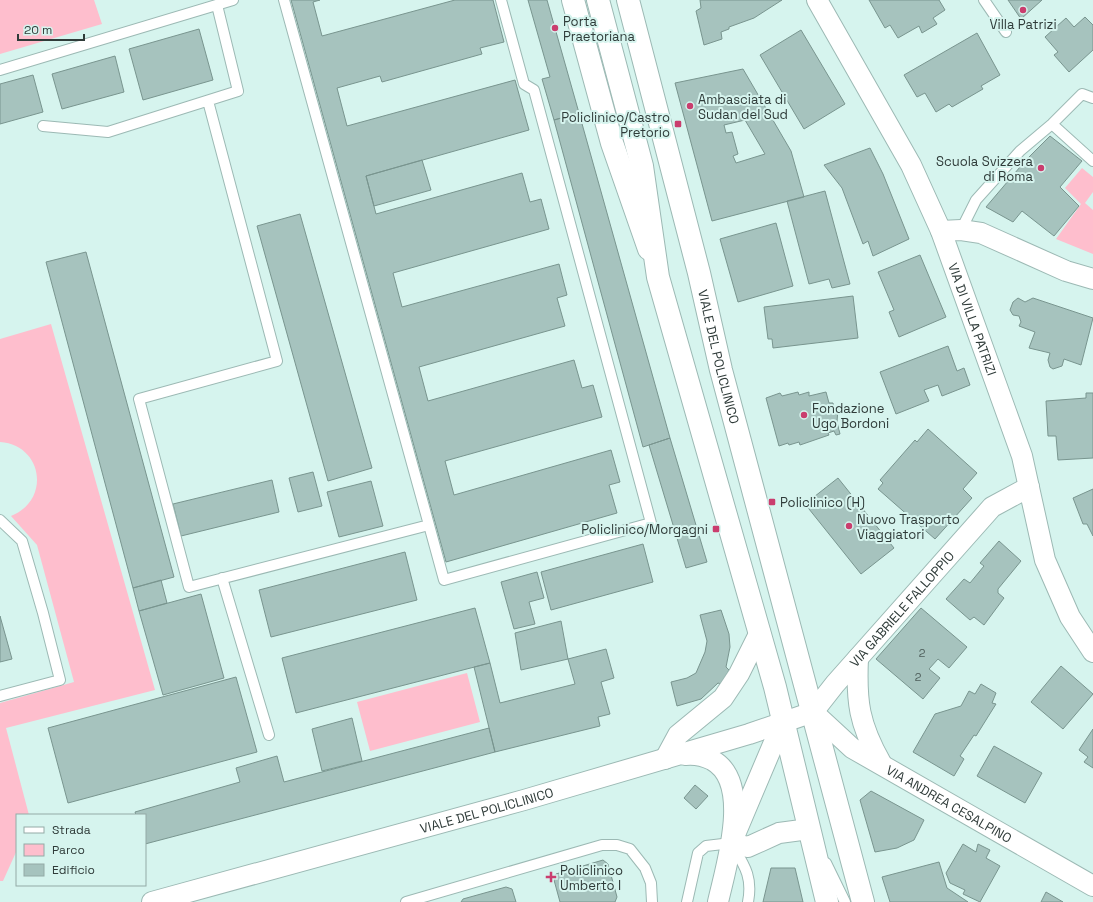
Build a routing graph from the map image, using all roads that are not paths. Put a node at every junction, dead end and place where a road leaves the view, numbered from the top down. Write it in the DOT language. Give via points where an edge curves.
graph roads {
  1 [pos="233,0"];
  2 [pos="284,0"];
  3 [pos="501,0"];
  4 [pos="573,0"];
  5 [pos="598,0"];
  6 [pos="628,0"];
  7 [pos="817,0"];
  8 [pos="984,0"];
  9 [pos="217,5"];
  10 [pos="1006,32"];
  11 [pos="0,70"];
  12 [pos="1093,98"];
  13 [pos="208,101"];
  14 [pos="1052,124"];
  15 [pos="43,126"];
  16 [pos="1093,161"];
  17 [pos="961,230"];
  18 [pos="942,231"];
  19 [pos="658,277"];
  20 [pos="1093,279"];
  21 [pos="1030,487"];
  22 [pos="0,520"];
  23 [pos="429,525"];
  24 [pos="222,578"];
  25 [pos="760,632"];
  26 [pos="1093,652"];
  27 [pos="858,658"];
  28 [pos="0,696"];
  29 [pos="812,712"];
  30 [pos="783,721"];
  31 [pos="269,735"];
  32 [pos="665,759"];
  33 [pos="881,763"];
  34 [pos="839,817"];
  35 [pos="809,829"];
  36 [pos="731,843"];
  37 [pos="1093,886"];
  38 [pos="152,902"];
  39 [pos="406,902"];
  40 [pos="652,902"];
  41 [pos="687,902"];
  42 [pos="718,902"];
  43 [pos="748,902"];
  44 [pos="827,902"];
  45 [pos="846,902"];
  46 [pos="852,902"];
  47 [pos="864,902"];
  1 -- 9 [label="lane"];
  2 -- 23 [label="lane"];
  3 -- 23 [label="lane" via="524,84 534,90 651,523 444,580"];
  4 -- 19 [label="main road" via="612,142"];
  5 -- 19 [label="main road" via="642,166"];
  6 -- 29 [label="main road, VIALE DEL POLICLINICO" via="699,273 721,370"];
  7 -- 18 [label="street, VIA DI VILLA PATRIZI" via="911,165"];
  8 -- 10 [label="lane"];
  9 -- 11 [label="lane"];
  9 -- 13 [label="lane" via="238,91"];
  12 -- 14 [label="lane" via="1082,94"];
  13 -- 15 [label="lane" via="108,132"];
  13 -- 24 [label="lane" via="277,361 139,399 189,587"];
  14 -- 16 [label="lane"];
  14 -- 17 [label="lane" via="1020,151 976,200"];
  17 -- 18 [label="street"];
  17 -- 20 [label="street" via="992,236 1066,271"];
  18 -- 21 [label="street, VIA DI VILLA PATRIZI" via="1022,456"];
  19 -- 25 [label="main road"];
  21 -- 26 [label="street, VIA DI VILLA PATRIZI" via="1040,541 1052,579 1070,617"];
  21 -- 27 [label="street, VIA GABRIELE FALLOPPIO" via="992,507"];
  22 -- 28 [label="lane" via="22,541 60,680"];
  23 -- 24 [label="lane"];
  24 -- 31 [label="lane"];
  25 -- 30 [label="main road"];
  25 -- 32 [label="street" via="723,698 678,735"];
  27 -- 29 [label="street, VIA GABRIELE FALLOPPIO"];
  27 -- 33 [label="street" via="858,706 867,737"];
  29 -- 30 [label="street"];
  29 -- 33 [label="street, VIA ANDREA CESALPINO" via="848,745"];
  29 -- 34 [label="main road, VIALE DEL POLICLINICO"];
  30 -- 32 [label="street"];
  30 -- 35 [label="main road"];
  30 -- 36 [label="street"];
  32 -- 36 [label="street" via="697,755 723,768 734,795"];
  32 -- 38 [label="street, VIALE DEL POLICLINICO"];
  33 -- 37 [label="street, VIA ANDREA CESALPINO"];
  34 -- 46 [label="lane"];
  34 -- 47 [label="main road, VIALE DEL POLICLINICO"];
  35 -- 36 [label="street" via="779,833 748,847"];
  35 -- 44 [label="main road"];
  35 -- 45 [label="lane"];
  36 -- 41 [label="lane" via="706,846 698,853"];
  36 -- 42 [label="street"];
  36 -- 43 [label="lane" via="748,872 751,889"];
  39 -- 40 [label="lane" via="602,845 617,845 630,849 645,868 651,883"];
}
